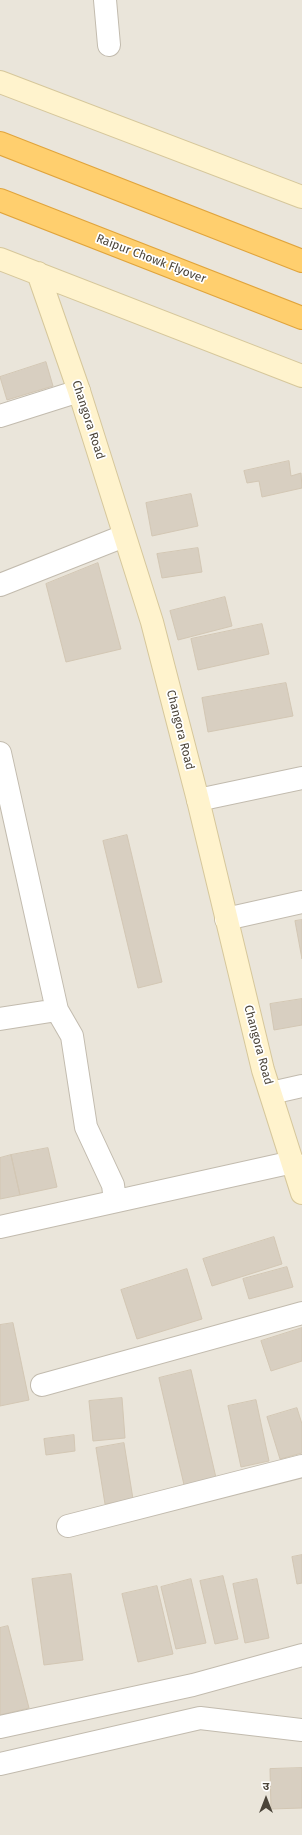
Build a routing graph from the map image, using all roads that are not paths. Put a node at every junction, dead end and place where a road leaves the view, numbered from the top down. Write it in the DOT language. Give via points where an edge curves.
graph roads {
  1 [pos="105,0"];
  2 [pos="109,45"];
  3 [pos="0,82"];
  4 [pos="0,143"];
  5 [pos="302,197"];
  6 [pos="0,200"];
  7 [pos="0,259"];
  8 [pos="302,262"];
  9 [pos="38,273"];
  10 [pos="302,318"];
  11 [pos="302,376"];
  12 [pos="79,391"];
  13 [pos="0,416"];
  14 [pos="124,536"];
  15 [pos="0,585"];
  16 [pos="0,753"];
  17 [pos="302,778"];
  18 [pos="198,800"];
  19 [pos="302,902"];
  20 [pos="226,920"];
  21 [pos="57,1010"];
  22 [pos="0,1019"];
  23 [pos="302,1086"];
  24 [pos="270,1092"];
  25 [pos="293,1162"];
  26 [pos="302,1193"];
  27 [pos="115,1201"];
  28 [pos="0,1227"];
  29 [pos="302,1313"];
  30 [pos="42,1385"];
  31 [pos="302,1466"];
  32 [pos="68,1526"];
  33 [pos="302,1655"];
  34 [pos="0,1727"];
  35 [pos="302,1730"];
  36 [pos="0,1764"];
  1 -- 2 [label="street"];
  3 -- 5 [label="street"];
  4 -- 8 [label="highway"];
  6 -- 10 [label="highway, Raipur Chowk Flyover"];
  7 -- 9 [label="street"];
  9 -- 11 [label="street"];
  9 -- 12 [label="street, Changora Road"];
  12 -- 13 [label="street"];
  12 -- 14 [label="street, Changora Road"];
  14 -- 15 [label="street"];
  14 -- 18 [label="street, Changora Road" via="152,622"];
  16 -- 21 [label="street"];
  17 -- 18 [label="street"];
  18 -- 20 [label="street, Changora Road"];
  19 -- 20 [label="street"];
  20 -- 24 [label="street, Changora Road"];
  21 -- 22 [label="street"];
  21 -- 27 [label="street" via="72,1036 86,1127 113,1184"];
  23 -- 24 [label="street"];
  24 -- 25 [label="street, Changora Road"];
  25 -- 26 [label="street, Changora Road"];
  25 -- 27 [label="street"];
  27 -- 28 [label="street"];
  29 -- 30 [label="street"];
  31 -- 32 [label="street"];
  33 -- 34 [label="street" via="193,1685"];
  35 -- 36 [label="street" via="200,1718"];
}
